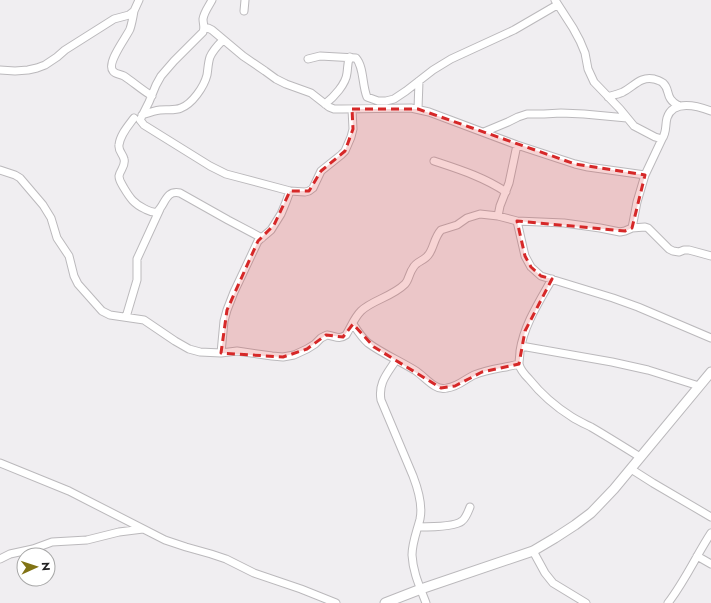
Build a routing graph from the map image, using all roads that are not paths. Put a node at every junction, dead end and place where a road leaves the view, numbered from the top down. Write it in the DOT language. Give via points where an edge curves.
graph roads {
  1 [pos="139,0"];
  2 [pos="212,0"];
  3 [pos="245,0"];
  4 [pos="556,2"];
  5 [pos="134,11"];
  6 [pos="244,11"];
  7 [pos="204,29"];
  8 [pos="223,40"];
  9 [pos="350,57"];
  10 [pos="308,59"];
  11 [pos="0,69"];
  12 [pos="419,81"];
  13 [pos="152,96"];
  14 [pos="608,97"];
  15 [pos="325,104"];
  16 [pos="679,106"];
  17 [pos="352,109"];
  18 [pos="418,109"];
  19 [pos="711,111"];
  20 [pos="142,115"];
  21 [pos="134,118"];
  22 [pos="627,118"];
  23 [pos="484,132"];
  24 [pos="662,138"];
  25 [pos="517,145"];
  26 [pos="434,160"];
  27 [pos="0,170"];
  28 [pos="645,175"];
  29 [pos="290,191"];
  30 [pos="506,192"];
  31 [pos="160,208"];
  32 [pos="498,216"];
  33 [pos="517,221"];
  34 [pos="632,228"];
  35 [pos="262,238"];
  36 [pos="711,256"];
  37 [pos="552,279"];
  38 [pos="126,317"];
  39 [pos="353,324"];
  40 [pos="711,338"];
  41 [pos="521,346"];
  42 [pos="221,353"];
  43 [pos="396,360"];
  44 [pos="519,364"];
  45 [pos="711,372"];
  46 [pos="699,386"];
  47 [pos="640,457"];
  48 [pos="0,463"];
  49 [pos="631,469"];
  50 [pos="470,507"];
  51 [pos="711,517"];
  52 [pos="418,527"];
  53 [pos="144,529"];
  54 [pos="711,533"];
  55 [pos="533,551"];
  56 [pos="697,556"];
  57 [pos="0,558"];
  58 [pos="711,564"];
  59 [pos="421,590"];
  60 [pos="336,603"];
  61 [pos="385,603"];
  62 [pos="426,603"];
  63 [pos="586,603"];
  64 [pos="668,603"];
  1 -- 5 [label="street"];
  2 -- 7 [label="street" via="204,14"];
  3 -- 6 [label="street"];
  4 -- 12 [label="street" via="514,30 451,59"];
  4 -- 14 [label="street" via="580,41 594,82"];
  5 -- 11 [label="street" via="114,19 44,65 28,70"];
  5 -- 13 [label="street" via="130,28 111,67 114,72"];
  7 -- 8 [label="street" via="212,30"];
  7 -- 13 [label="street" via="161,76"];
  8 -- 15 [label="street" via="276,79 311,93"];
  8 -- 20 [label="street" via="209,60 203,86 188,104 179,109 160,110"];
  9 -- 10 [label="street" via="320,56"];
  9 -- 12 [label="street" via="356,58 359,62 364,90 367,97 372,100 394,99"];
  9 -- 15 [label="street" via="344,82"];
  12 -- 18 [label="street"];
  13 -- 20 [label="street"];
  14 -- 16 [label="street" via="621,93 643,79 652,79 663,83 673,103"];
  14 -- 22 [label="street"];
  15 -- 17 [label="street" via="334,109"];
  16 -- 19 [label="street" via="699,107"];
  16 -- 24 [label="street" via="674,108 668,117 665,135"];
  17 -- 18 [label="street"];
  17 -- 29 [label="street" via="351,137 341,155 321,171 309,191"];
  18 -- 23 [label="street"];
  20 -- 29 [label="street" via="140,120 144,125 210,166 226,174"];
  21 -- 31 [label="street" via="121,138 118,148 125,159 120,180 136,205 152,212 157,212"];
  22 -- 23 [label="street" via="560,113 527,114"];
  22 -- 24 [label="street" via="638,129"];
  23 -- 25 [label="street"];
  24 -- 28 [label="street"];
  25 -- 28 [label="street" via="588,167"];
  25 -- 30 [label="street"];
  26 -- 30 [label="street" via="479,177"];
  27 -- 38 [label="street" via="20,178 47,211 69,256 78,284 102,311"];
  28 -- 34 [label="street"];
  29 -- 35 [label="street" via="277,220"];
  30 -- 32 [label="street"];
  31 -- 35 [label="street" via="169,195 174,192 180,193"];
  31 -- 38 [label="street" via="137,259 137,280"];
  32 -- 33 [label="street"];
  32 -- 39 [label="street" via="475,215 441,230 434,240 430,254 416,263 405,284 366,307"];
  33 -- 34 [label="street" via="564,223 620,232"];
  33 -- 37 [label="street" via="525,256 531,267 540,276"];
  34 -- 36 [label="street" via="648,228 673,251 690,250"];
  35 -- 42 [label="street" via="227,310"];
  37 -- 40 [label="street" via="638,307"];
  37 -- 41 [label="street" via="531,316"];
  38 -- 42 [label="street" via="144,320 189,349"];
  39 -- 42 [label="street" via="343,337 327,335 294,355 283,357 237,352"];
  39 -- 43 [label="street" via="366,341"];
  41 -- 44 [label="street"];
  41 -- 46 [label="street" via="648,370"];
  43 -- 44 [label="street" via="441,388 461,384 482,372"];
  43 -- 52 [label="street" via="379,392 417,486 421,511"];
  44 -- 47 [label="street" via="531,382 556,406"];
  45 -- 46 [label="street"];
  46 -- 47 [label="street"];
  47 -- 49 [label="street"];
  48 -- 53 [label="street" via="69,492"];
  49 -- 51 [label="street"];
  49 -- 55 [label="street" via="591,513"];
  50 -- 52 [label="street" via="464,519 458,523"];
  52 -- 59 [label="street" via="412,556"];
  53 -- 57 [label="street" via="87,540 52,542"];
  53 -- 60 [label="street" via="165,540 226,559 254,573"];
  54 -- 56 [label="street"];
  55 -- 59 [label="street"];
  55 -- 63 [label="street" via="553,583"];
  56 -- 58 [label="street"];
  56 -- 64 [label="street"];
  59 -- 61 [label="street"];
  59 -- 62 [label="street"];
}
